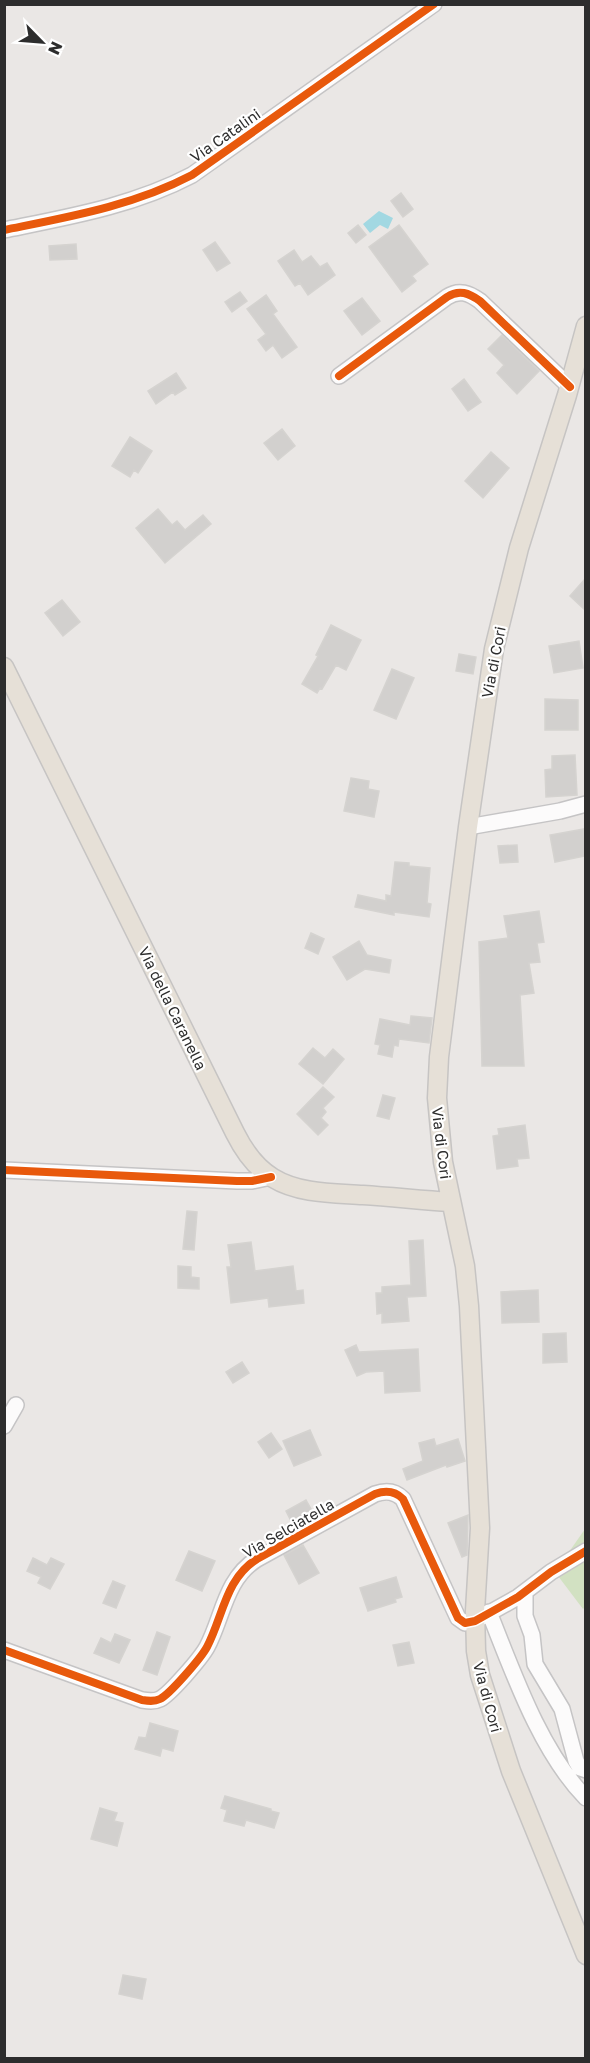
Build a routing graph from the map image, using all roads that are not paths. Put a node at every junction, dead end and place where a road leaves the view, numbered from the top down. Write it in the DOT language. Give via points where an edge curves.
graph roads {
  1 [pos="434,4"];
  2 [pos="4,230"];
  3 [pos="585,326"];
  4 [pos="339,376"];
  5 [pos="570,387"];
  6 [pos="4,668"];
  7 [pos="585,804"];
  8 [pos="468,827"];
  9 [pos="4,1170"];
  10 [pos="271,1177"];
  11 [pos="450,1202"];
  12 [pos="16,1405"];
  13 [pos="4,1426"];
  14 [pos="585,1551"];
  15 [pos="525,1593"];
  16 [pos="482,1616"];
  17 [pos="4,1650"];
  18 [pos="585,1770"];
  19 [pos="585,1798"];
  20 [pos="585,1955"];
  1 -- 2 [label="street, Via Catalini" via="225,154 182,180 107,208"];
  3 -- 5 [label="main road, Via di Cori"];
  4 -- 5 [label="street" via="447,297 464,292 480,301"];
  5 -- 8 [label="main road, Via di Cori" via="519,548 498,630"];
  6 -- 10 [label="main road, Via della Caranella" via="235,1133 251,1158"];
  7 -- 8 [label="street"];
  8 -- 11 [label="main road, Via di Cori" via="437,1088"];
  9 -- 10 [label="street" via="237,1181"];
  10 -- 11 [label="main road, Via della Caranella" via="307,1190"];
  11 -- 16 [label="main road, Via di Cori" via="465,1266 469,1306"];
  12 -- 13 [label="street"];
  14 -- 15 [label="street"];
  15 -- 16 [label="street"];
  15 -- 18 [label="street" via="525,1616 536,1664 562,1709 578,1765"];
  16 -- 17 [label="street, Via Selciatella" via="465,1623 458,1617 404,1502 393,1492 383,1491 246,1567 232,1585 203,1654 160,1700 142,1700"];
  16 -- 19 [label="street" via="532,1716 565,1773"];
  16 -- 20 [label="main road, Via di Cori" via="480,1675 492,1715"];
}
